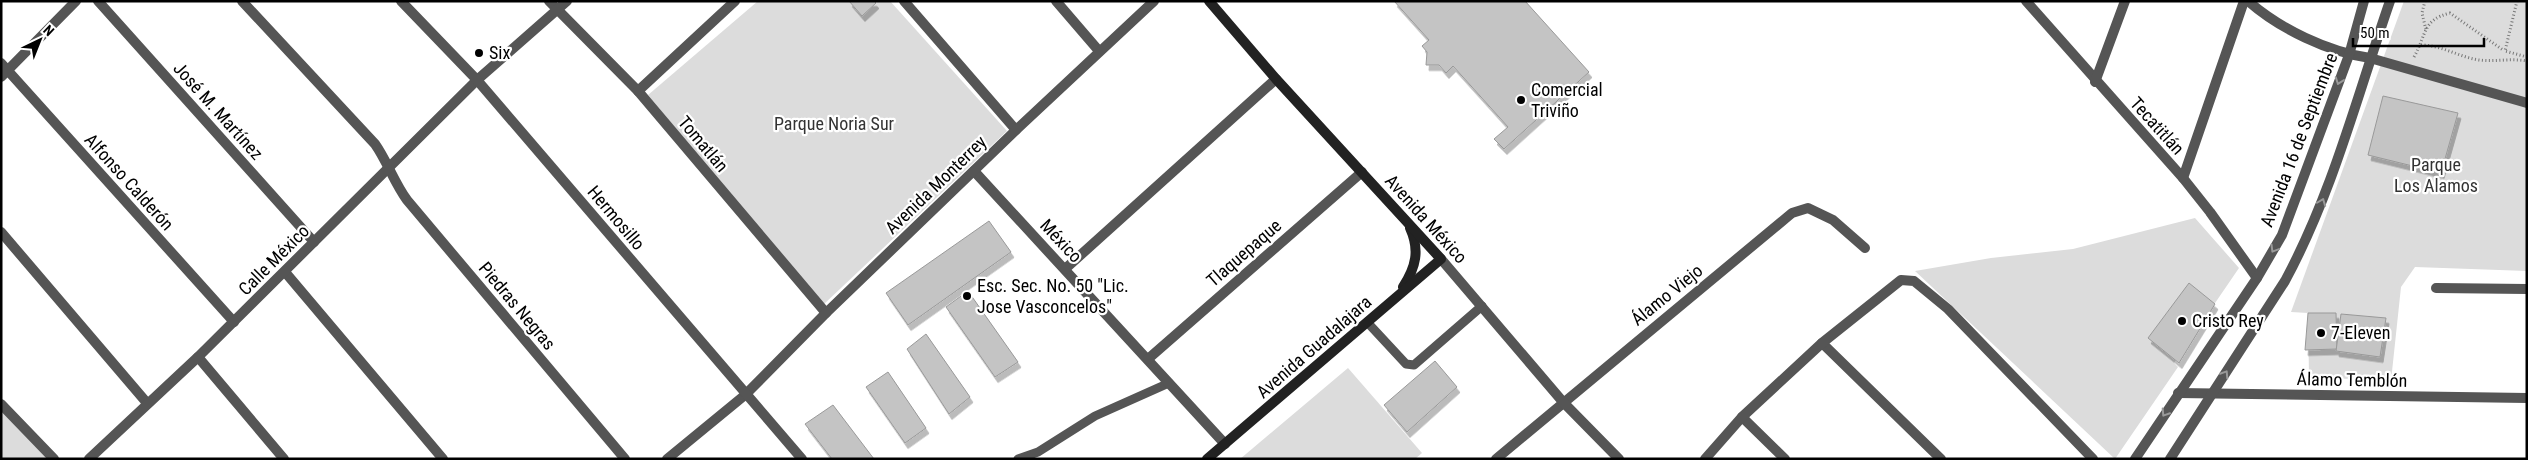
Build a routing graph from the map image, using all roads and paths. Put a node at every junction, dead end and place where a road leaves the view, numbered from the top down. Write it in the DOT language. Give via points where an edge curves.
graph roads {
  1 [pos="76,1"];
  2 [pos="98,1"];
  3 [pos="242,1"];
  4 [pos="401,1"];
  5 [pos="549,1"];
  6 [pos="567,1"];
  7 [pos="735,1"];
  8 [pos="904,1"];
  9 [pos="1056,1"];
  10 [pos="1154,1"];
  11 [pos="1209,1"];
  12 [pos="2026,1"];
  13 [pos="2125,1"];
  14 [pos="2244,1"];
  15 [pos="2248,1"];
  16 [pos="2364,1"];
  17 [pos="2390,1"];
  18 [pos="2425,1"];
  19 [pos="2517,1"];
  20 [pos="557,10"];
  21 [pos="2426,30"];
  22 [pos="2421,45"];
  23 [pos="2503,50"];
  24 [pos="1099,51"];
  25 [pos="2348,55"];
  26 [pos="2527,57"];
  27 [pos="2370,58"];
  28 [pos="2527,62"];
  29 [pos="3,70"];
  30 [pos="2406,70"];
  31 [pos="1276,79"];
  32 [pos="478,80"];
  33 [pos="2095,82"];
  34 [pos="638,91"];
  35 [pos="2527,103"];
  36 [pos="1016,130"];
  37 [pos="389,171"];
  38 [pos="974,171"];
  39 [pos="1362,172"];
  40 [pos="2183,178"];
  41 [pos="1406,221"];
  42 [pos="1,232"];
  43 [pos="314,242"];
  44 [pos="1865,248"];
  45 [pos="1441,259"];
  46 [pos="1065,269"];
  47 [pos="285,272"];
  48 [pos="2257,278"];
  49 [pos="2436,288"];
  50 [pos="2527,289"];
  51 [pos="1395,298"];
  52 [pos="1482,306"];
  53 [pos="826,313"];
  54 [pos="234,322"];
  55 [pos="1367,322"];
  56 [pos="1822,343"];
  57 [pos="198,357"];
  58 [pos="1148,359"];
  59 [pos="1169,383"];
  60 [pos="2178,393"];
  61 [pos="745,395"];
  62 [pos="2212,395"];
  63 [pos="2527,398"];
  64 [pos="1563,402"];
  65 [pos="147,403"];
  66 [pos="1,404"];
  67 [pos="1742,417"];
  68 [pos="1225,444"];
  69 [pos="54,459"];
  70 [pos="89,459"];
  71 [pos="284,459"];
  72 [pos="443,459"];
  73 [pos="624,459"];
  74 [pos="668,459"];
  75 [pos="802,459"];
  76 [pos="1018,459"];
  77 [pos="1207,459"];
  78 [pos="1496,459"];
  79 [pos="1619,459"];
  80 [pos="1704,459"];
  81 [pos="1785,459"];
  82 [pos="1941,459"];
  83 [pos="2093,459"];
  84 [pos="2135,459"];
  85 [pos="2170,459"];
  1 -- 29 [label="street"];
  2 -- 43 [label="street, José M. Martínez"];
  3 -- 37 [label="street, Piedras Negras" via="374,144"];
  4 -- 32 [label="street, Hermosillo"];
  5 -- 20 [label="street, Tomatlán"];
  6 -- 20 [label="street, Calle México"];
  7 -- 34 [label="street"];
  8 -- 36 [label="street"];
  9 -- 24 [label="street"];
  10 -- 24 [label="street, Avenida Monterrey"];
  11 -- 31 [label="main road, Avenida México"];
  12 -- 33 [label="street, Tecatitlán"];
  13 -- 33 [label="street"];
  14 -- 40 [label="street"];
  15 -- 25 [label="street" via="2298,33"];
  16 -- 25 [label="street, Avenida 16 de Septiembre"];
  17 -- 27 [label="street"];
  18 -- 21 [label="path" via="2422,13"];
  19 -- 26 [label="path" via="2505,51"];
  20 -- 32 [label="street, Calle México"];
  20 -- 34 [label="street, Tomatlán"];
  21 -- 22 [label="path"];
  21 -- 23 [label="path" via="2435,17 2450,13"];
  22 -- 28 [label="path" via="2480,60"];
  22 -- 30 [label="path"];
  24 -- 36 [label="street, Avenida Monterrey"];
  25 -- 27 [label="street"];
  25 -- 48 [label="street, Avenida 16 de Septiembre, one-way" via="2290,216"];
  27 -- 30 [label="street"];
  62 -- 27 [label="street, one-way" via="2301,251 2347,137"];
  29 -- 54 [label="street, Alfonso Calderón"];
  30 -- 35 [label="street"];
  31 -- 39 [label="main road, Avenida México"];
  31 -- 46 [label="street"];
  32 -- 37 [label="street, Calle México"];
  32 -- 61 [label="street, Hermosillo"];
  33 -- 40 [label="street, Tecatitlán"];
  34 -- 53 [label="street, Tomatlán"];
  36 -- 38 [label="street, Avenida Monterrey"];
  37 -- 43 [label="street, Calle México"];
  37 -- 73 [label="street, Piedras Negras" via="407,200"];
  38 -- 46 [label="street, México"];
  38 -- 53 [label="street, Avenida Monterrey"];
  39 -- 41 [label="main road, Avenida México"];
  39 -- 58 [label="street, Tlaquepaque"];
  40 -- 48 [label="street, Tecatitlán"];
  41 -- 45 [label="main road, Avenida México"];
  41 -- 51 [label="main road" via="1417,248 1416,258"];
  42 -- 65 [label="street"];
  43 -- 47 [label="street, Calle México"];
  44 -- 64 [label="street, Álamo Viejo" via="1833,220 1808,208 1792,213"];
  45 -- 51 [label="main road, Avenida Guadalajara"];
  45 -- 52 [label="street, Avenida México"];
  46 -- 58 [label="street, México"];
  47 -- 54 [label="street, Calle México"];
  47 -- 72 [label="street"];
  48 -- 60 [label="street, Avenida 16 de Septiembre"];
  49 -- 50 [label="street"];
  51 -- 55 [label="main road, Avenida Guadalajara"];
  52 -- 55 [label="lane" via="1414,365 1406,364"];
  52 -- 64 [label="street, Avenida México"];
  53 -- 61 [label="street, Avenida Monterrey"];
  54 -- 57 [label="street, Calle México"];
  55 -- 68 [label="main road, Avenida Guadalajara"];
  56 -- 67 [label="street"];
  56 -- 82 [label="street"];
  56 -- 83 [label="street" via="1902,280 1914,281 1948,309"];
  57 -- 65 [label="street, Calle México"];
  57 -- 71 [label="street"];
  58 -- 59 [label="street, México"];
  59 -- 68 [label="street, México"];
  59 -- 76 [label="lane" via="1095,416 1038,452"];
  60 -- 62 [label="street, Álamo Temblón"];
  60 -- 84 [label="street, Avenida 16 de Septiembre, one-way"];
  61 -- 74 [label="street, Avenida Monterrey"];
  61 -- 75 [label="street, Hermosillo"];
  62 -- 63 [label="street, Álamo Temblón"];
  62 -- 85 [label="street"];
  64 -- 78 [label="street, Álamo Viejo"];
  64 -- 79 [label="street, Avenida México"];
  65 -- 70 [label="street, Calle México"];
  66 -- 69 [label="street"];
  67 -- 80 [label="street"];
  67 -- 81 [label="street"];
  68 -- 77 [label="main road, Avenida Guadalajara"];
}
